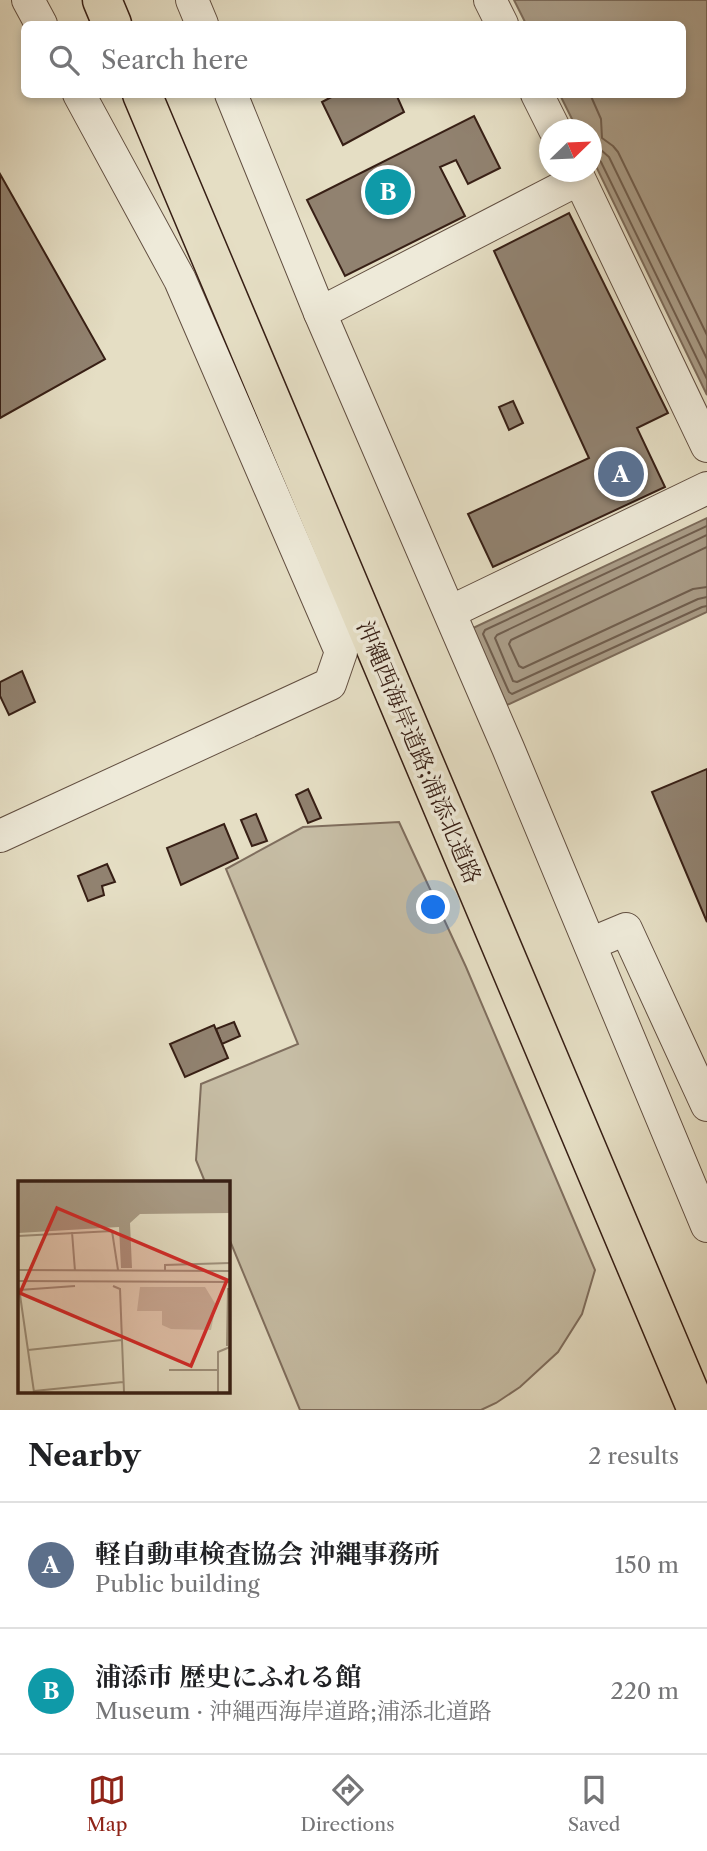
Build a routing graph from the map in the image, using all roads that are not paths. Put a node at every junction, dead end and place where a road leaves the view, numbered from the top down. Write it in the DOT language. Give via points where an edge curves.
graph roads {
  1 [pos="28,0"];
  2 [pos="102,0"];
  3 [pos="192,0"];
  4 [pos="490,0"];
  5 [pos="39,21"];
  6 [pos="111,21"];
  7 [pos="201,21"];
  8 [pos="500,21"];
  9 [pos="81,98"];
  10 [pos="144,98"];
  11 [pos="233,98"];
  12 [pos="539,98"];
  13 [pos="550,119"];
  14 [pos="564,182"];
  15 [pos="580,182"];
  16 [pos="320,313"];
  17 [pos="707,446"];
  18 [pos="707,488"];
  19 [pos="450,612"];
  20 [pos="0,836"];
  21 [pos="590,944"];
  22 [pos="707,1105"];
  23 [pos="707,1226"];
  24 [pos="697,1410"];
  1 -- 5 [label="street"];
  2 -- 6 [label="highway"];
  3 -- 7 [label="street"];
  4 -- 8 [label="street"];
  9 -- 20 [label="street" via="180,280 341,652 330,684"];
  10 -- 24 [label="highway, 沖縄西海岸道路;浦添北道路"];
  11 -- 16 [label="street"];
  12 -- 13 [label="street"];
  14 -- 16 [label="street"];
  15 -- 17 [label="street"];
  16 -- 19 [label="street"];
  18 -- 19 [label="street"];
  19 -- 21 [label="street"];
  21 -- 22 [label="street" via="626,929"];
  21 -- 23 [label="street"];
}
